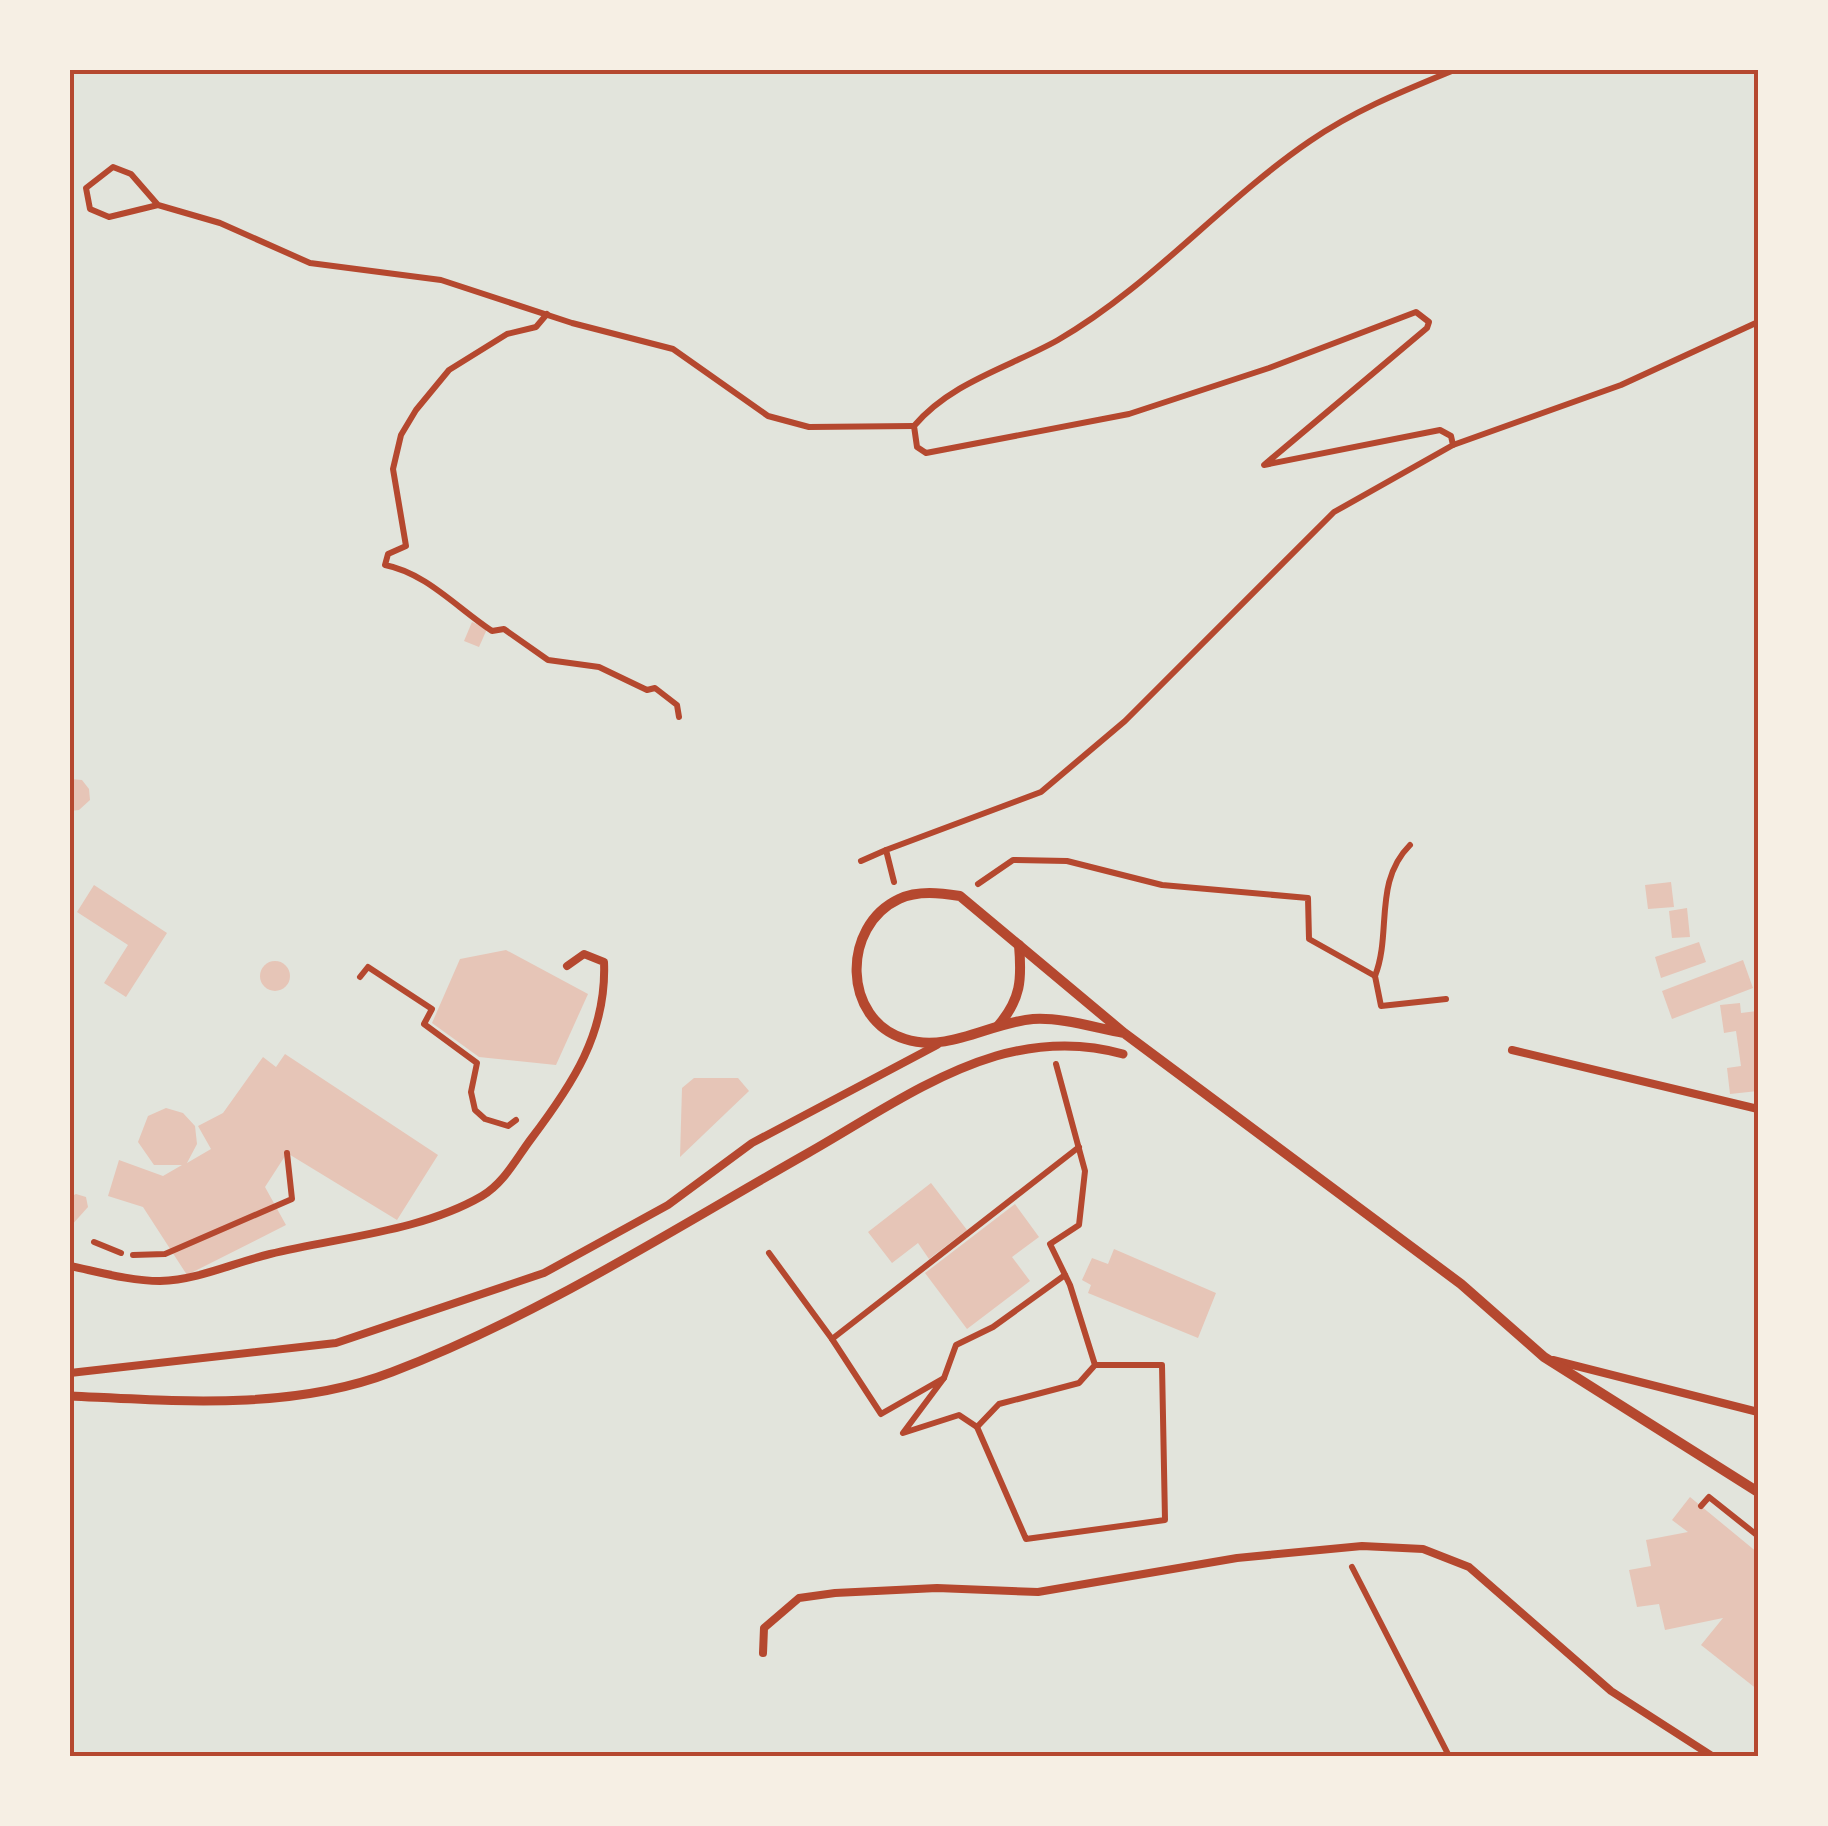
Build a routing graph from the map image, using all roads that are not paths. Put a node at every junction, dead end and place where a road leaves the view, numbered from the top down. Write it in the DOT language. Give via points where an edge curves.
graph roads {
  1 [pos="1019,946"];
  2 [pos="566,966"];
  3 [pos="998,1026"];
  4 [pos="1124,1033"];
  5 [pos="937,1045"];
  6 [pos="1512,1050"];
  7 [pos="1123,1054"];
  8 [pos="1758,1109"];
  9 [pos="70,1266"];
  10 [pos="1544,1357"];
  11 [pos="70,1373"];
  12 [pos="70,1396"];
  13 [pos="1758,1412"];
  14 [pos="1758,1492"];
  15 [pos="763,1653"];
  16 [pos="1712,1756"];
  1 -- 3 [label="street" via="1022,986"];
  1 -- 4 [label="street"];
  1 -- 5 [label="street" via="960,896 934,892 899,899 877,918 854,960 858,993 889,1032"];
  2 -- 9 [label="lane" via="584,954 604,962 585,1063 556,1110 484,1194 419,1222 194,1277 158,1281"];
  3 -- 4 [label="street" via="1036,1019"];
  3 -- 5 [label="street"];
  4 -- 10 [label="street" via="1379,1219"];
  5 -- 11 [label="lane" via="752,1143 668,1204 544,1274 336,1342"];
  6 -- 8 [label="lane"];
  7 -- 12 [label="street" via="1048,1046 996,1056 937,1080 632,1256 390,1373 344,1386 220,1402"];
  10 -- 13 [label="lane"];
  10 -- 14 [label="street"];
  15 -- 16 [label="lane" via="764,1628 799,1598 937,1588 1038,1592 1342,1548 1423,1549 1470,1567 1611,1691"];
}
